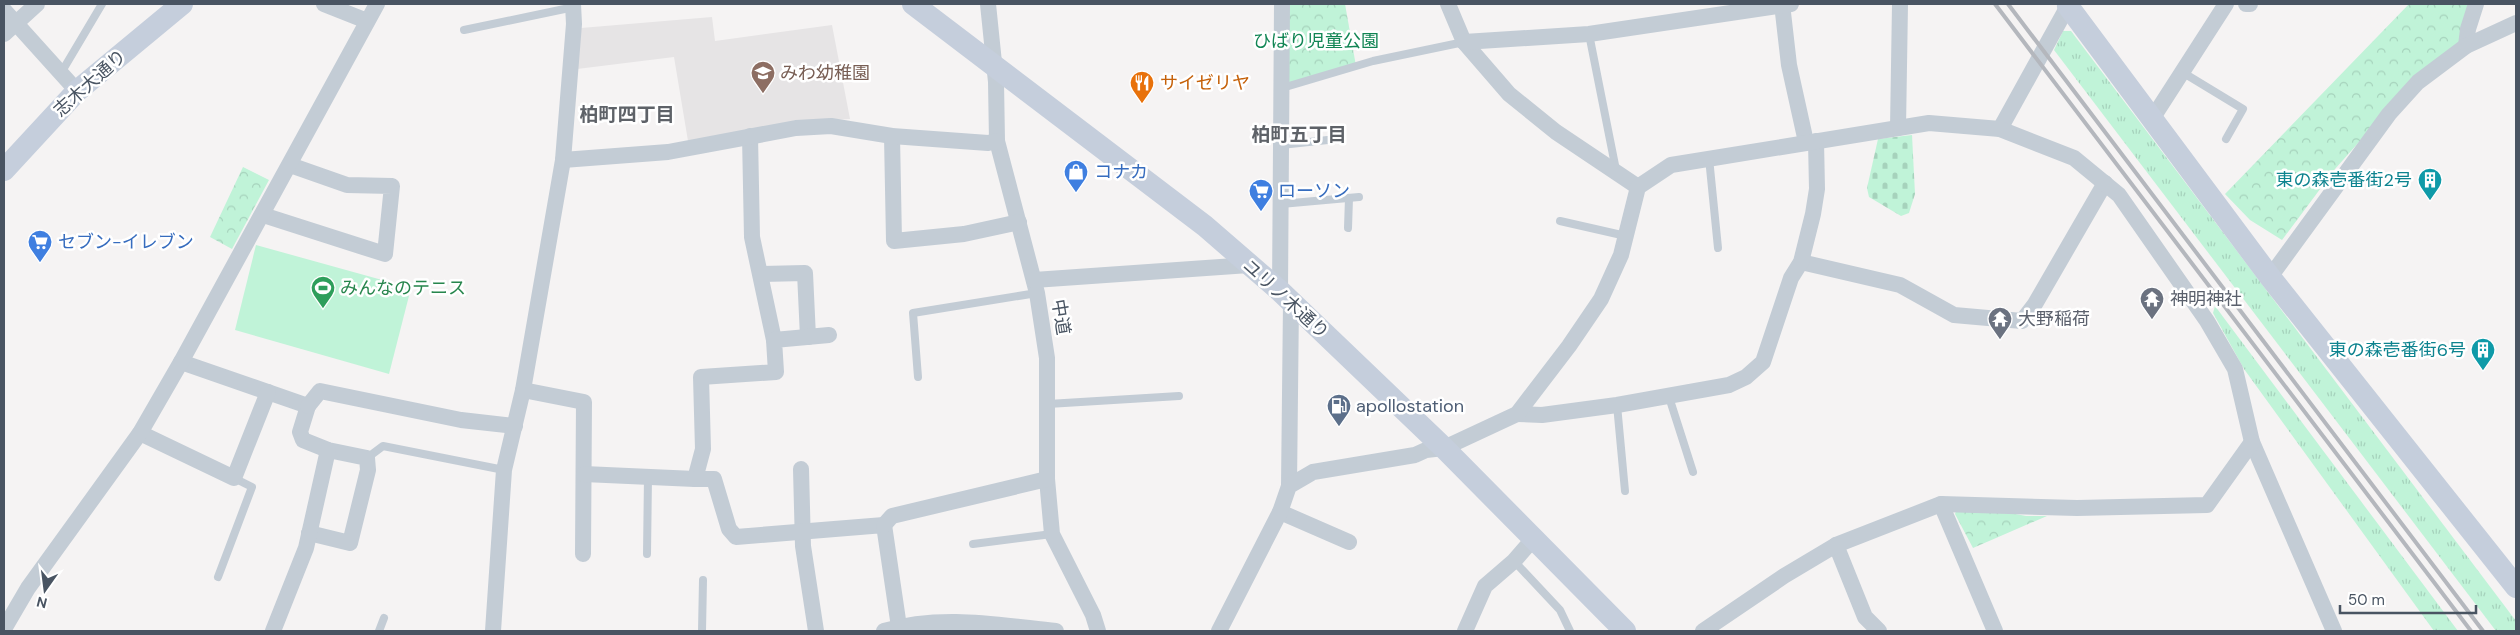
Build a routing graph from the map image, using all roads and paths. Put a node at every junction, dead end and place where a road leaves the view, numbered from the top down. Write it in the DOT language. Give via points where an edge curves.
graph roads {
  1 [pos="37,4"];
  2 [pos="102,4"];
  3 [pos="182,4"];
  4 [pos="324,4"];
  5 [pos="376,4"];
  6 [pos="913,4"];
  7 [pos="988,4"];
  8 [pos="1282,4"];
  9 [pos="1448,4"];
  10 [pos="1785,4"];
  11 [pos="1900,4"];
  12 [pos="2226,4"];
  13 [pos="2476,4"];
  14 [pos="573,5"];
  15 [pos="2069,5"];
  16 [pos="4,10"];
  17 [pos="367,21"];
  18 [pos="2516,23"];
  19 [pos="10,28"];
  20 [pos="464,30"];
  21 [pos="1589,34"];
  22 [pos="1464,42"];
  23 [pos="2466,46"];
  24 [pos="994,65"];
  25 [pos="2182,72"];
  26 [pos="61,74"];
  27 [pos="1280,88"];
  28 [pos="77,91"];
  29 [pos="2152,119"];
  30 [pos="1898,128"];
  31 [pos="2000,129"];
  32 [pos="750,136"];
  33 [pos="892,136"];
  34 [pos="1337,139"];
  35 [pos="2226,139"];
  36 [pos="997,141"];
  37 [pos="1811,141"];
  38 [pos="1280,145"];
  39 [pos="1709,158"];
  40 [pos="563,160"];
  41 [pos="290,165"];
  42 [pos="4,170"];
  43 [pos="1616,172"];
  44 [pos="2105,183"];
  45 [pos="1638,187"];
  46 [pos="1359,197"];
  47 [pos="1349,198"];
  48 [pos="1281,204"];
  49 [pos="263,215"];
  50 [pos="1560,221"];
  51 [pos="1019,222"];
  52 [pos="1348,228"];
  53 [pos="1626,236"];
  54 [pos="1718,248"];
  55 [pos="1801,262"];
  56 [pos="1249,265"];
  57 [pos="761,274"];
  58 [pos="2270,277"];
  59 [pos="1036,287"];
  60 [pos="1286,296"];
  61 [pos="829,335"];
  62 [pos="808,337"];
  63 [pos="774,340"];
  64 [pos="181,362"];
  65 [pos="918,377"];
  66 [pos="524,390"];
  67 [pos="268,392"];
  68 [pos="1178,396"];
  69 [pos="1669,397"];
  70 [pos="1048,404"];
  71 [pos="1617,405"];
  72 [pos="308,406"];
  73 [pos="1517,414"];
  74 [pos="515,426"];
  75 [pos="140,433"];
  76 [pos="2252,442"];
  77 [pos="1444,448"];
  78 [pos="328,450"];
  79 [pos="367,458"];
  80 [pos="801,468"];
  81 [pos="504,470"];
  82 [pos="1693,472"];
  83 [pos="584,474"];
  84 [pos="648,477"];
  85 [pos="234,478"];
  86 [pos="695,479"];
  87 [pos="1047,479"];
  88 [pos="1289,486"];
  89 [pos="1625,491"];
  90 [pos="1941,504"];
  91 [pos="1280,512"];
  92 [pos="884,526"];
  93 [pos="309,533"];
  94 [pos="802,533"];
  95 [pos="1052,534"];
  96 [pos="1534,538"];
  97 [pos="1349,542"];
  98 [pos="973,544"];
  99 [pos="1836,545"];
  100 [pos="583,554"];
  101 [pos="647,554"];
  102 [pos="1514,561"];
  103 [pos="218,577"];
  104 [pos="703,580"];
  105 [pos="2516,586"];
  106 [pos="384,618"];
  107 [pos="963,626"];
  108 [pos="4,629"];
  109 [pos="891,629"];
  110 [pos="273,631"];
  111 [pos="379,631"];
  112 [pos="493,631"];
  113 [pos="702,631"];
  114 [pos="816,631"];
  115 [pos="1056,631"];
  116 [pos="1098,631"];
  117 [pos="1219,631"];
  118 [pos="1465,631"];
  119 [pos="1570,631"];
  120 [pos="1625,631"];
  121 [pos="1703,631"];
  122 [pos="1880,631"];
  123 [pos="1994,631"];
  124 [pos="2334,631"];
  1 -- 19 [label="street"];
  2 -- 26 [label="lane"];
  3 -- 28 [label="street, 志木大通り"];
  4 -- 17 [label="street"];
  5 -- 17 [label="street"];
  6 -- 24 [label="street, ユリノ木通り"];
  7 -- 24 [label="street, 中道"];
  8 -- 27 [label="street"];
  9 -- 22 [label="street"];
  10 -- 21 [label="street"];
  10 -- 37 [label="street" via="1789,65"];
  11 -- 30 [label="street"];
  12 -- 25 [label="street"];
  13 -- 23 [label="street"];
  14 -- 20 [label="lane"];
  14 -- 40 [label="street"];
  15 -- 29 [label="street"];
  15 -- 31 [label="street"];
  16 -- 19 [label="street"];
  17 -- 41 [label="street"];
  18 -- 23 [label="street"];
  19 -- 26 [label="street"];
  21 -- 22 [label="street"];
  21 -- 43 [label="lane"];
  22 -- 27 [label="lane" via="1373,61"];
  22 -- 43 [label="street" via="1509,94 1556,132"];
  23 -- 58 [label="street" via="2418,82 2389,114"];
  24 -- 36 [label="street, 中道"];
  24 -- 56 [label="street, ユリノ木通り" via="1205,226"];
  25 -- 29 [label="street"];
  25 -- 35 [label="lane" via="2243,110"];
  26 -- 28 [label="street"];
  27 -- 38 [label="street"];
  28 -- 42 [label="street, 志木大通り"];
  29 -- 58 [label="street"];
  30 -- 31 [label="street" via="1930,123"];
  30 -- 37 [label="street"];
  31 -- 44 [label="street" via="2074,158"];
  32 -- 33 [label="street" via="831,126"];
  32 -- 40 [label="street" via="668,152"];
  32 -- 57 [label="street" via="752,237"];
  33 -- 36 [label="street"];
  33 -- 51 [label="street" via="894,241 964,234"];
  34 -- 38 [label="lane"];
  36 -- 51 [label="street, 中道"];
  37 -- 39 [label="street"];
  37 -- 55 [label="street" via="1817,189"];
  38 -- 48 [label="street"];
  39 -- 45 [label="street" via="1671,165"];
  39 -- 54 [label="lane"];
  40 -- 66 [label="street"];
  41 -- 49 [label="street"];
  41 -- 49 [label="street" via="347,185 392,186 385,254"];
  43 -- 45 [label="street"];
  44 -- 55 [label="street" via="2022,321 1954,315 1900,285"];
  44 -- 76 [label="street" via="2125,203 2207,321 2235,369"];
  45 -- 53 [label="street"];
  46 -- 47 [label="lane"];
  47 -- 48 [label="lane"];
  47 -- 52 [label="lane"];
  48 -- 60 [label="street"];
  49 -- 64 [label="street"];
  50 -- 53 [label="lane"];
  51 -- 59 [label="street, 中道"];
  53 -- 73 [label="street" via="1621,256 1600,299"];
  55 -- 69 [label="street" via="1792,278 1763,362 1757,369 1730,385"];
  56 -- 59 [label="street"];
  56 -- 60 [label="street, ユリノ木通り"];
  57 -- 62 [label="street" via="805,273"];
  57 -- 63 [label="street"];
  58 -- 105 [label="street"];
  59 -- 65 [label="lane" via="913,313"];
  59 -- 70 [label="street, 中道" via="1047,358"];
  60 -- 77 [label="street, ユリノ木通り"];
  60 -- 88 [label="street"];
  61 -- 62 [label="street"];
  62 -- 63 [label="street"];
  63 -- 86 [label="street" via="776,372 701,377 703,449"];
  64 -- 67 [label="street"];
  64 -- 75 [label="street"];
  66 -- 74 [label="street"];
  66 -- 83 [label="street" via="584,402"];
  67 -- 72 [label="street"];
  67 -- 85 [label="street"];
  68 -- 70 [label="lane"];
  69 -- 71 [label="street"];
  69 -- 82 [label="lane"];
  70 -- 87 [label="street, 中道"];
  71 -- 73 [label="street" via="1542,415"];
  71 -- 89 [label="lane"];
  72 -- 74 [label="street" via="320,391 461,420"];
  72 -- 78 [label="street" via="300,432 303,440"];
  73 -- 77 [label="street"];
  74 -- 81 [label="street"];
  75 -- 85 [label="street"];
  75 -- 108 [label="street" via="28,588"];
  76 -- 90 [label="street" via="2207,505 2077,508"];
  76 -- 124 [label="street"];
  77 -- 88 [label="street" via="1313,472"];
  77 -- 96 [label="street, ユリノ木通り"];
  78 -- 79 [label="street"];
  78 -- 93 [label="street"];
  79 -- 81 [label="lane" via="383,446"];
  79 -- 93 [label="street" via="368,470 350,543"];
  80 -- 94 [label="street"];
  81 -- 112 [label="street"];
  83 -- 84 [label="street"];
  83 -- 100 [label="street"];
  84 -- 86 [label="street"];
  84 -- 101 [label="lane"];
  85 -- 103 [label="lane" via="252,487"];
  86 -- 94 [label="street" via="714,479 729,530 736,537"];
  87 -- 92 [label="street" via="892,516"];
  87 -- 95 [label="street, 中道"];
  88 -- 91 [label="street"];
  90 -- 99 [label="street"];
  90 -- 123 [label="street"];
  91 -- 97 [label="street"];
  91 -- 117 [label="street"];
  92 -- 94 [label="street"];
  92 -- 109 [label="street"];
  93 -- 110 [label="street"];
  94 -- 114 [label="street"];
  95 -- 98 [label="lane"];
  95 -- 116 [label="street, 中道"];
  96 -- 102 [label="street"];
  96 -- 120 [label="street, ユリノ木通り"];
  99 -- 121 [label="street"];
  99 -- 122 [label="street" via="1865,617"];
  102 -- 118 [label="street" via="1484,586"];
  102 -- 119 [label="lane" via="1560,610"];
  104 -- 113 [label="lane"];
  106 -- 111 [label="lane"];
  107 -- 109 [label="street" via="938,622"];
  107 -- 115 [label="street"];
}
